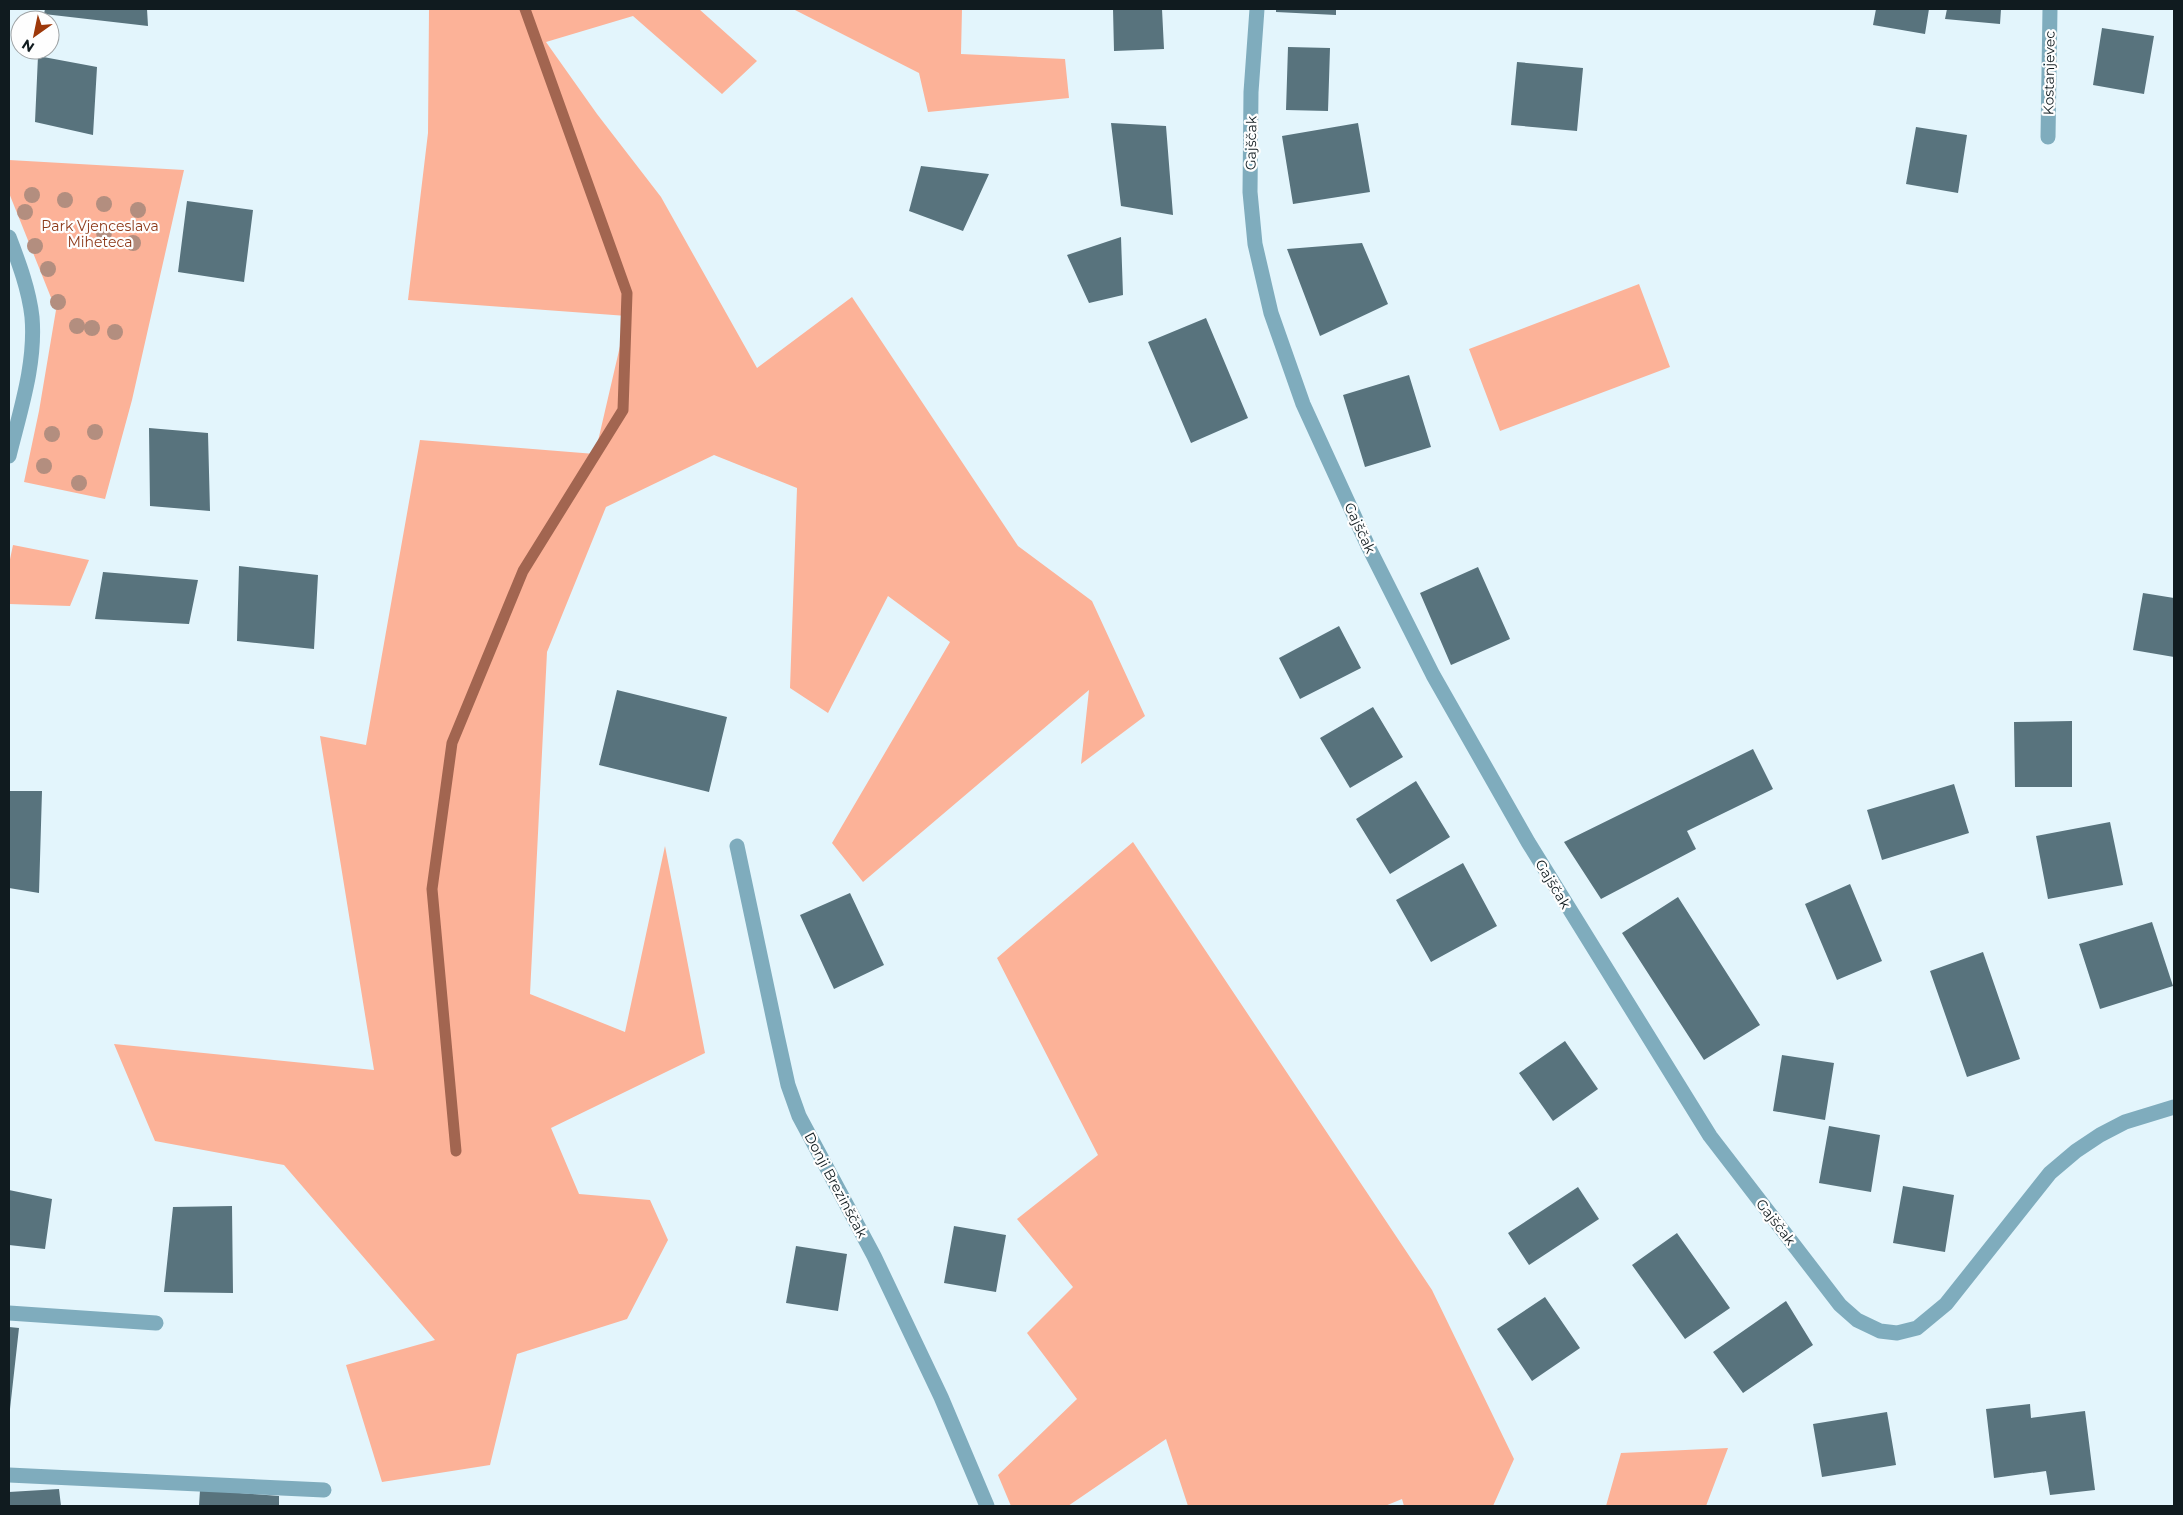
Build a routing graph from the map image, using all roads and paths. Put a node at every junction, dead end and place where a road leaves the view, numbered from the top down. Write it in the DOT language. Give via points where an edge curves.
graph roads {
  1 [pos="1257,9"];
  2 [pos="2050,9"];
  3 [pos="2048,137"];
  4 [pos="9,237"];
  5 [pos="9,456"];
  6 [pos="737,846"];
  7 [pos="2174,1107"];
  8 [pos="9,1313"];
  9 [pos="156,1323"];
  10 [pos="9,1475"];
  11 [pos="324,1490"];
  12 [pos="987,1506"];
  1 -- 7 [label="street, Gajščak" via="1251,92 1250,192 1255,244 1271,313 1303,404 1368,546 1433,676 1528,842 1710,1136 1840,1305 1857,1320 1880,1331 1897,1334 1918,1328 1946,1304 2029,1198 2063,1162 2100,1135 2125,1122"];
  2 -- 3 [label="street, Kostanjevec"];
  4 -- 5 [label="street" via="22,271 32,318 30,368"];
  6 -- 12 [label="street, Donji Brezinščak" via="788,1085 799,1116 874,1256 941,1397"];
  8 -- 9 [label="street"];
  10 -- 11 [label="street"];
}
